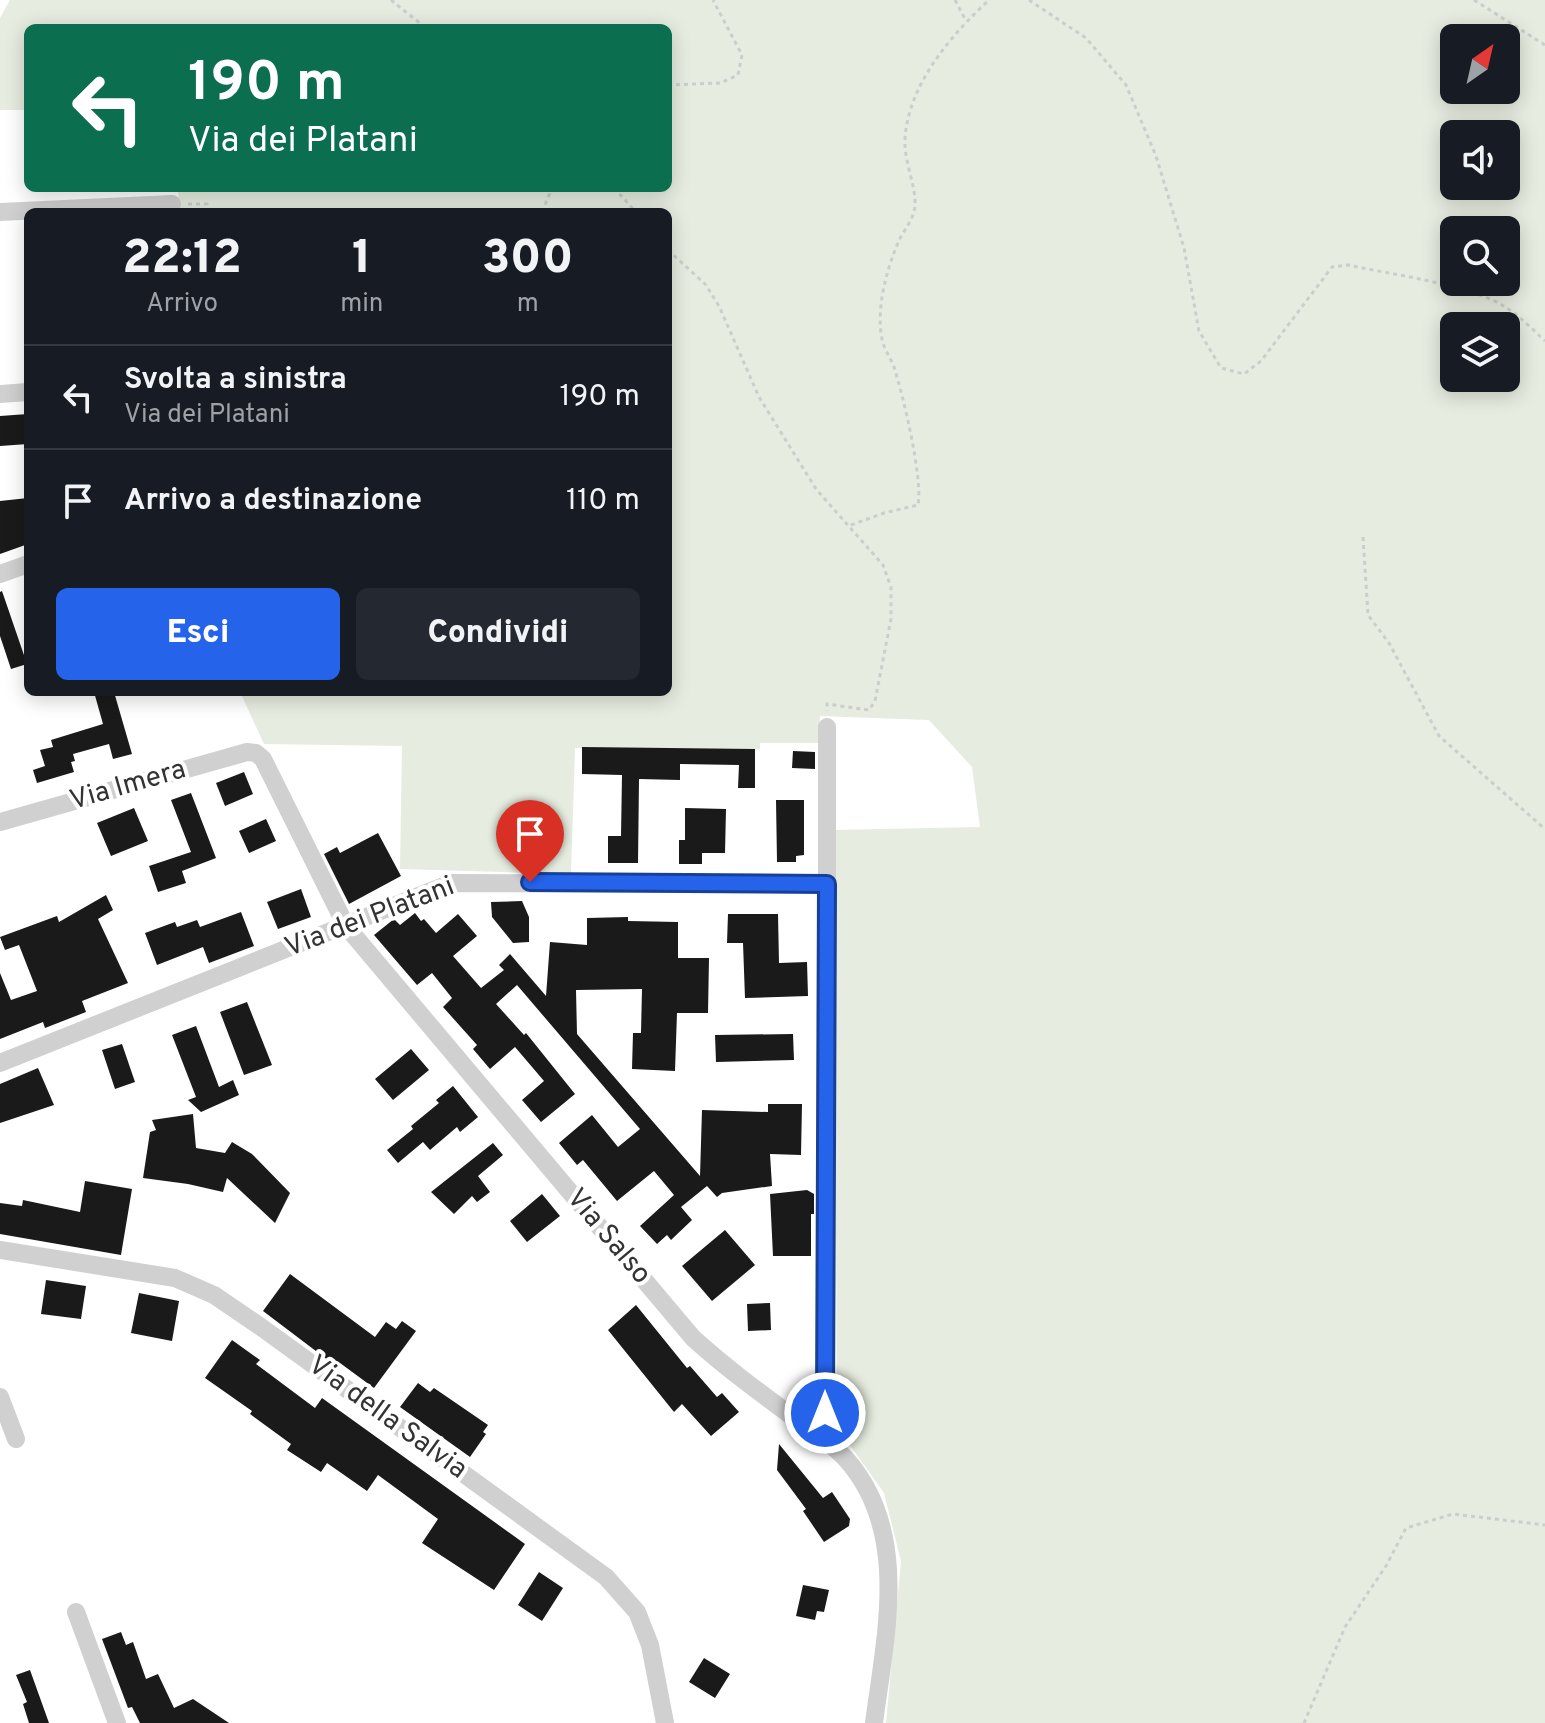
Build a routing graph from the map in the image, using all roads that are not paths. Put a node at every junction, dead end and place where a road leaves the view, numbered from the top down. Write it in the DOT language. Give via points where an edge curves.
graph roads {
  1 [pos="172,204"];
  2 [pos="86,208"];
  3 [pos="24,211"];
  4 [pos="0,212"];
  5 [pos="24,392"];
  6 [pos="0,394"];
  7 [pos="24,565"];
  8 [pos="0,574"];
  9 [pos="827,727"];
  10 [pos="256,753"];
  11 [pos="0,822"];
  12 [pos="827,884"];
  13 [pos="346,926"];
  14 [pos="0,1063"];
  15 [pos="0,1250"];
  16 [pos="0,1397"];
  17 [pos="16,1439"];
  18 [pos="825,1441"];
  19 [pos="76,1612"];
  20 [pos="117,1723"];
  21 [pos="665,1723"];
  22 [pos="874,1723"];
  1 -- 2 [label="street"];
  3 -- 4 [label="street"];
  5 -- 6 [label="street"];
  7 -- 8 [label="street"];
  9 -- 12 [label="street"];
  10 -- 11 [label="street, Via Imera"];
  10 -- 13 [label="street, Via Salso"];
  12 -- 13 [label="street, Via dei Platani" via="470,881 422,893"];
  12 -- 18 [label="street"];
  13 -- 14 [label="street, Via dei Platani"];
  13 -- 18 [label="street, Via Salso" via="693,1338"];
  15 -- 21 [label="street, Via della Salvia" via="175,1278 214,1295 261,1327 606,1577 637,1612 650,1645"];
  16 -- 17 [label="street"];
  18 -- 22 [label="street, Via Salso" via="846,1459 873,1500 884,1541 890,1597"];
  19 -- 20 [label="street"];
}
